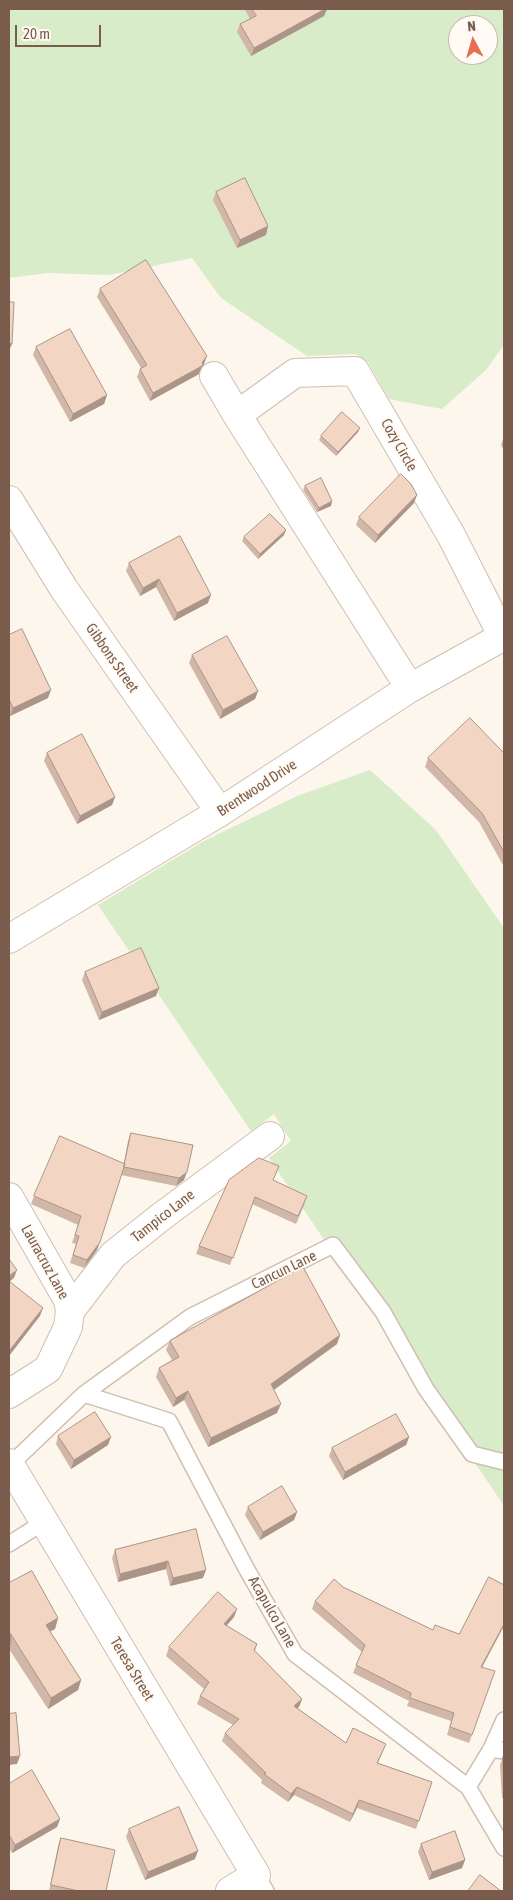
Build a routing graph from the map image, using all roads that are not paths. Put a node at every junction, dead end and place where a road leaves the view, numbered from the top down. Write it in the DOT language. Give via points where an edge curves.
graph roads {
  1 [pos="214,376"];
  2 [pos="237,415"];
  3 [pos="9,500"];
  4 [pos="504,636"];
  5 [pos="410,688"];
  6 [pos="220,812"];
  7 [pos="9,939"];
  8 [pos="270,1136"];
  9 [pos="9,1197"];
  10 [pos="70,1311"];
  11 [pos="9,1394"];
  12 [pos="84,1394"];
  13 [pos="504,1462"];
  14 [pos="9,1464"];
  15 [pos="44,1522"];
  16 [pos="9,1544"];
  17 [pos="504,1720"];
  18 [pos="498,1750"];
  19 [pos="468,1787"];
  20 [pos="504,1848"];
  21 [pos="261,1883"];
  22 [pos="230,1891"];
  1 -- 2 [label="street"];
  2 -- 4 [label="street, Cozy Circle" via="295,373 356,371 451,535"];
  2 -- 5 [label="street"];
  3 -- 6 [label="street, Gibbons Street" via="64,589"];
  4 -- 5 [label="street, Brentwood Drive"];
  5 -- 6 [label="street, Brentwood Drive"];
  6 -- 7 [label="street, Brentwood Drive"];
  8 -- 10 [label="street, Tampico Lane" via="113,1255"];
  9 -- 10 [label="street, Lauracruz Lane" via="68,1300"];
  10 -- 11 [label="street, Lauracruz Lane" via="68,1327 48,1369"];
  12 -- 13 [label="lane, Cancun Lane" via="190,1317 333,1245 383,1312 426,1389 472,1454"];
  12 -- 14 [label="lane, Cancun Lane"];
  12 -- 19 [label="lane, Acapulco Lane" via="169,1422 295,1654"];
  14 -- 15 [label="street, Teresa Street"];
  15 -- 16 [label="lane"];
  15 -- 21 [label="street, Teresa Street"];
  17 -- 18 [label="lane"];
  18 -- 19 [label="lane"];
  19 -- 20 [label="lane, Acapulco Lane"];
  21 -- 22 [label="street"];
}
